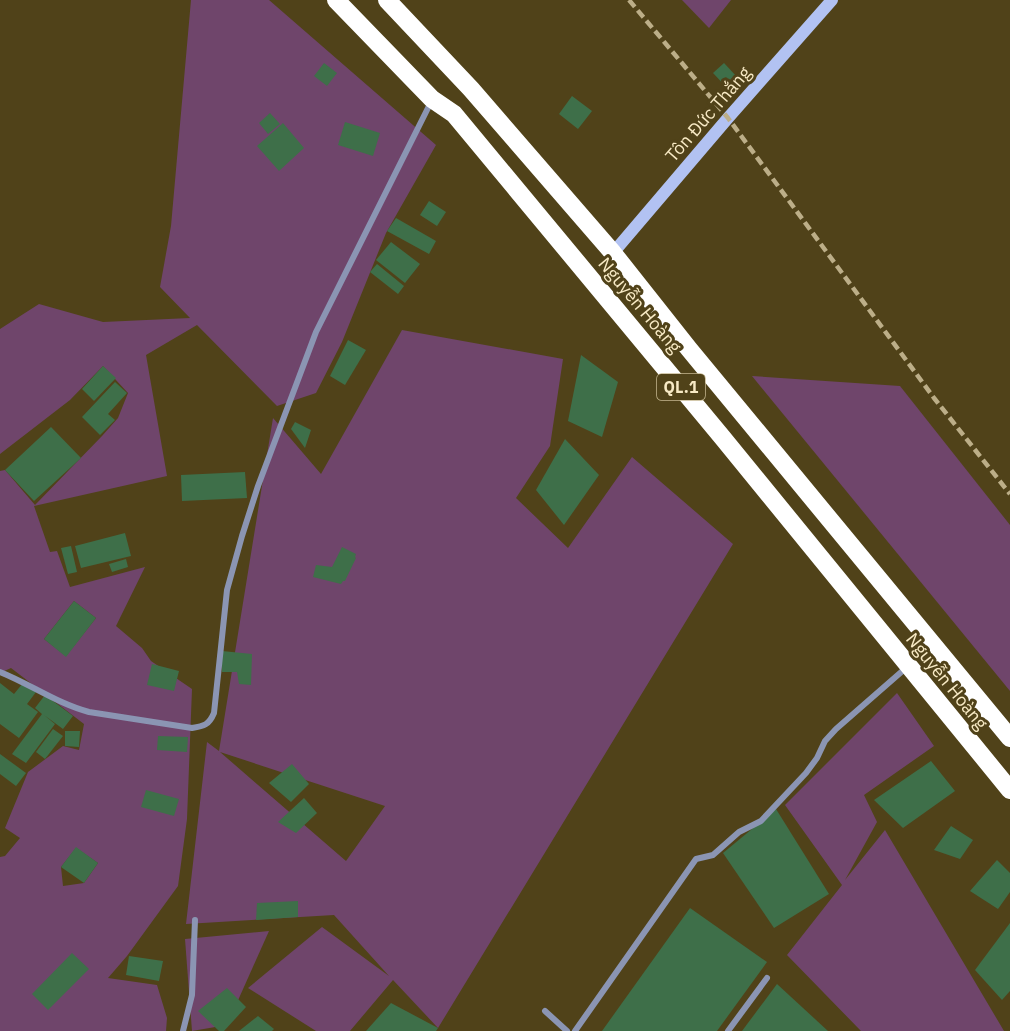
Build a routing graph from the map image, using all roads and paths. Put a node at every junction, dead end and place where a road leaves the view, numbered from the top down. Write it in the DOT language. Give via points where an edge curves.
graph roads {
  1 [pos="336,0"];
  2 [pos="387,0"];
  3 [pos="832,0"];
  4 [pos="432,99"];
  5 [pos="614,253"];
  6 [pos="908,667"];
  7 [pos="0,672"];
  8 [pos="1010,738"];
  9 [pos="1010,790"];
  10 [pos="195,920"];
  11 [pos="767,978"];
  12 [pos="545,1011"];
  13 [pos="183,1031"];
  14 [pos="567,1031"];
  15 [pos="575,1031"];
  16 [pos="728,1031"];
  1 -- 4 [label="highway, Nguyễn Hoàng / QL.1"];
  2 -- 5 [label="highway, Nguyễn Hoàng / QL.1" via="471,89"];
  3 -- 5 [label="street, Tôn Đức Thắng"];
  4 -- 6 [label="highway, Nguyễn Hoàng / QL.1" via="454,114"];
  4 -- 7 [label="street" via="316,332 258,486 227,590 210,721 192,728 74,708"];
  5 -- 8 [label="highway, Nguyễn Hoàng / QL.1" via="688,349"];
  6 -- 9 [label="highway, Nguyễn Hoàng / QL.1"];
  6 -- 15 [label="street" via="836,729 806,773 761,821 739,832 713,855 696,859"];
  10 -- 13 [label="street" via="192,995"];
  11 -- 16 [label="street"];
  12 -- 14 [label="street"];
}
